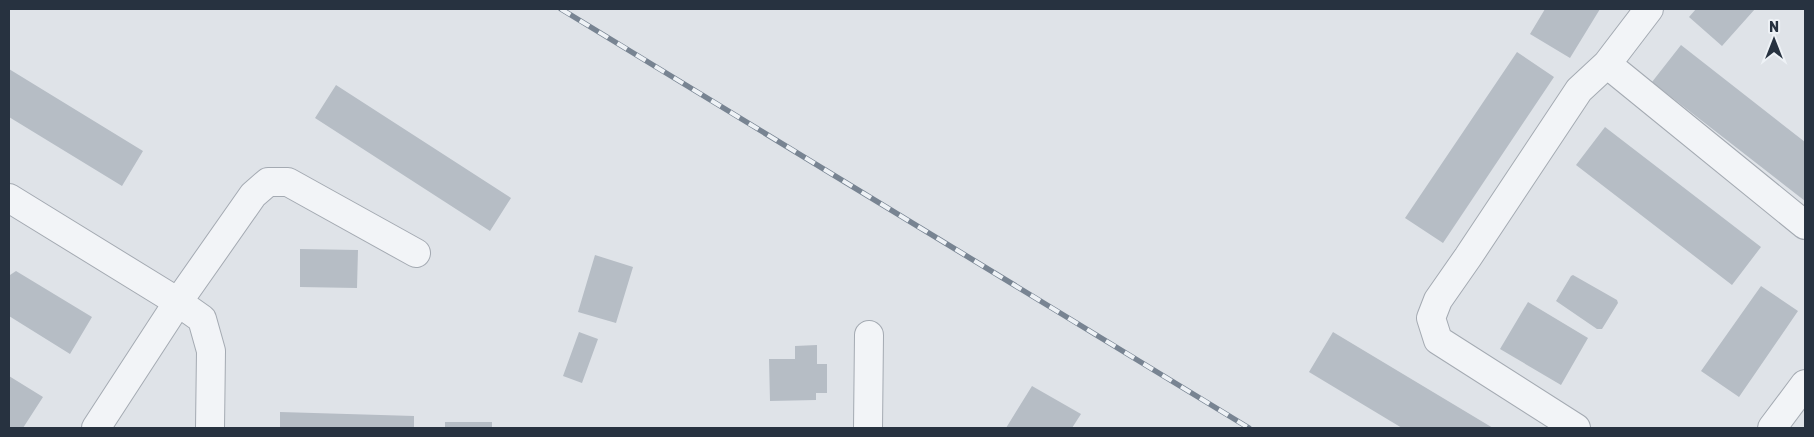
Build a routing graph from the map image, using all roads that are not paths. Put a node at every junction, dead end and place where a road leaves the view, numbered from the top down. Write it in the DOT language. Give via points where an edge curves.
graph roads {
  1 [pos="1649,9"];
  2 [pos="1607,64"];
  3 [pos="9,198"];
  4 [pos="1805,225"];
  5 [pos="416,253"];
  6 [pos="178,302"];
  7 [pos="869,335"];
  8 [pos="1805,384"];
  9 [pos="96,428"];
  10 [pos="210,428"];
  11 [pos="868,428"];
  12 [pos="1576,428"];
  13 [pos="1772,428"];
  1 -- 2 [label="street"];
  2 -- 4 [label="street"];
  2 -- 12 [label="street" via="1579,90 1560,116 1438,300 1431,318 1438,340"];
  3 -- 6 [label="street"];
  5 -- 6 [label="street" via="288,182 268,182 253,195"];
  6 -- 9 [label="street"];
  6 -- 10 [label="street" via="202,319 211,351"];
  7 -- 11 [label="street"];
  8 -- 13 [label="street"];
}
